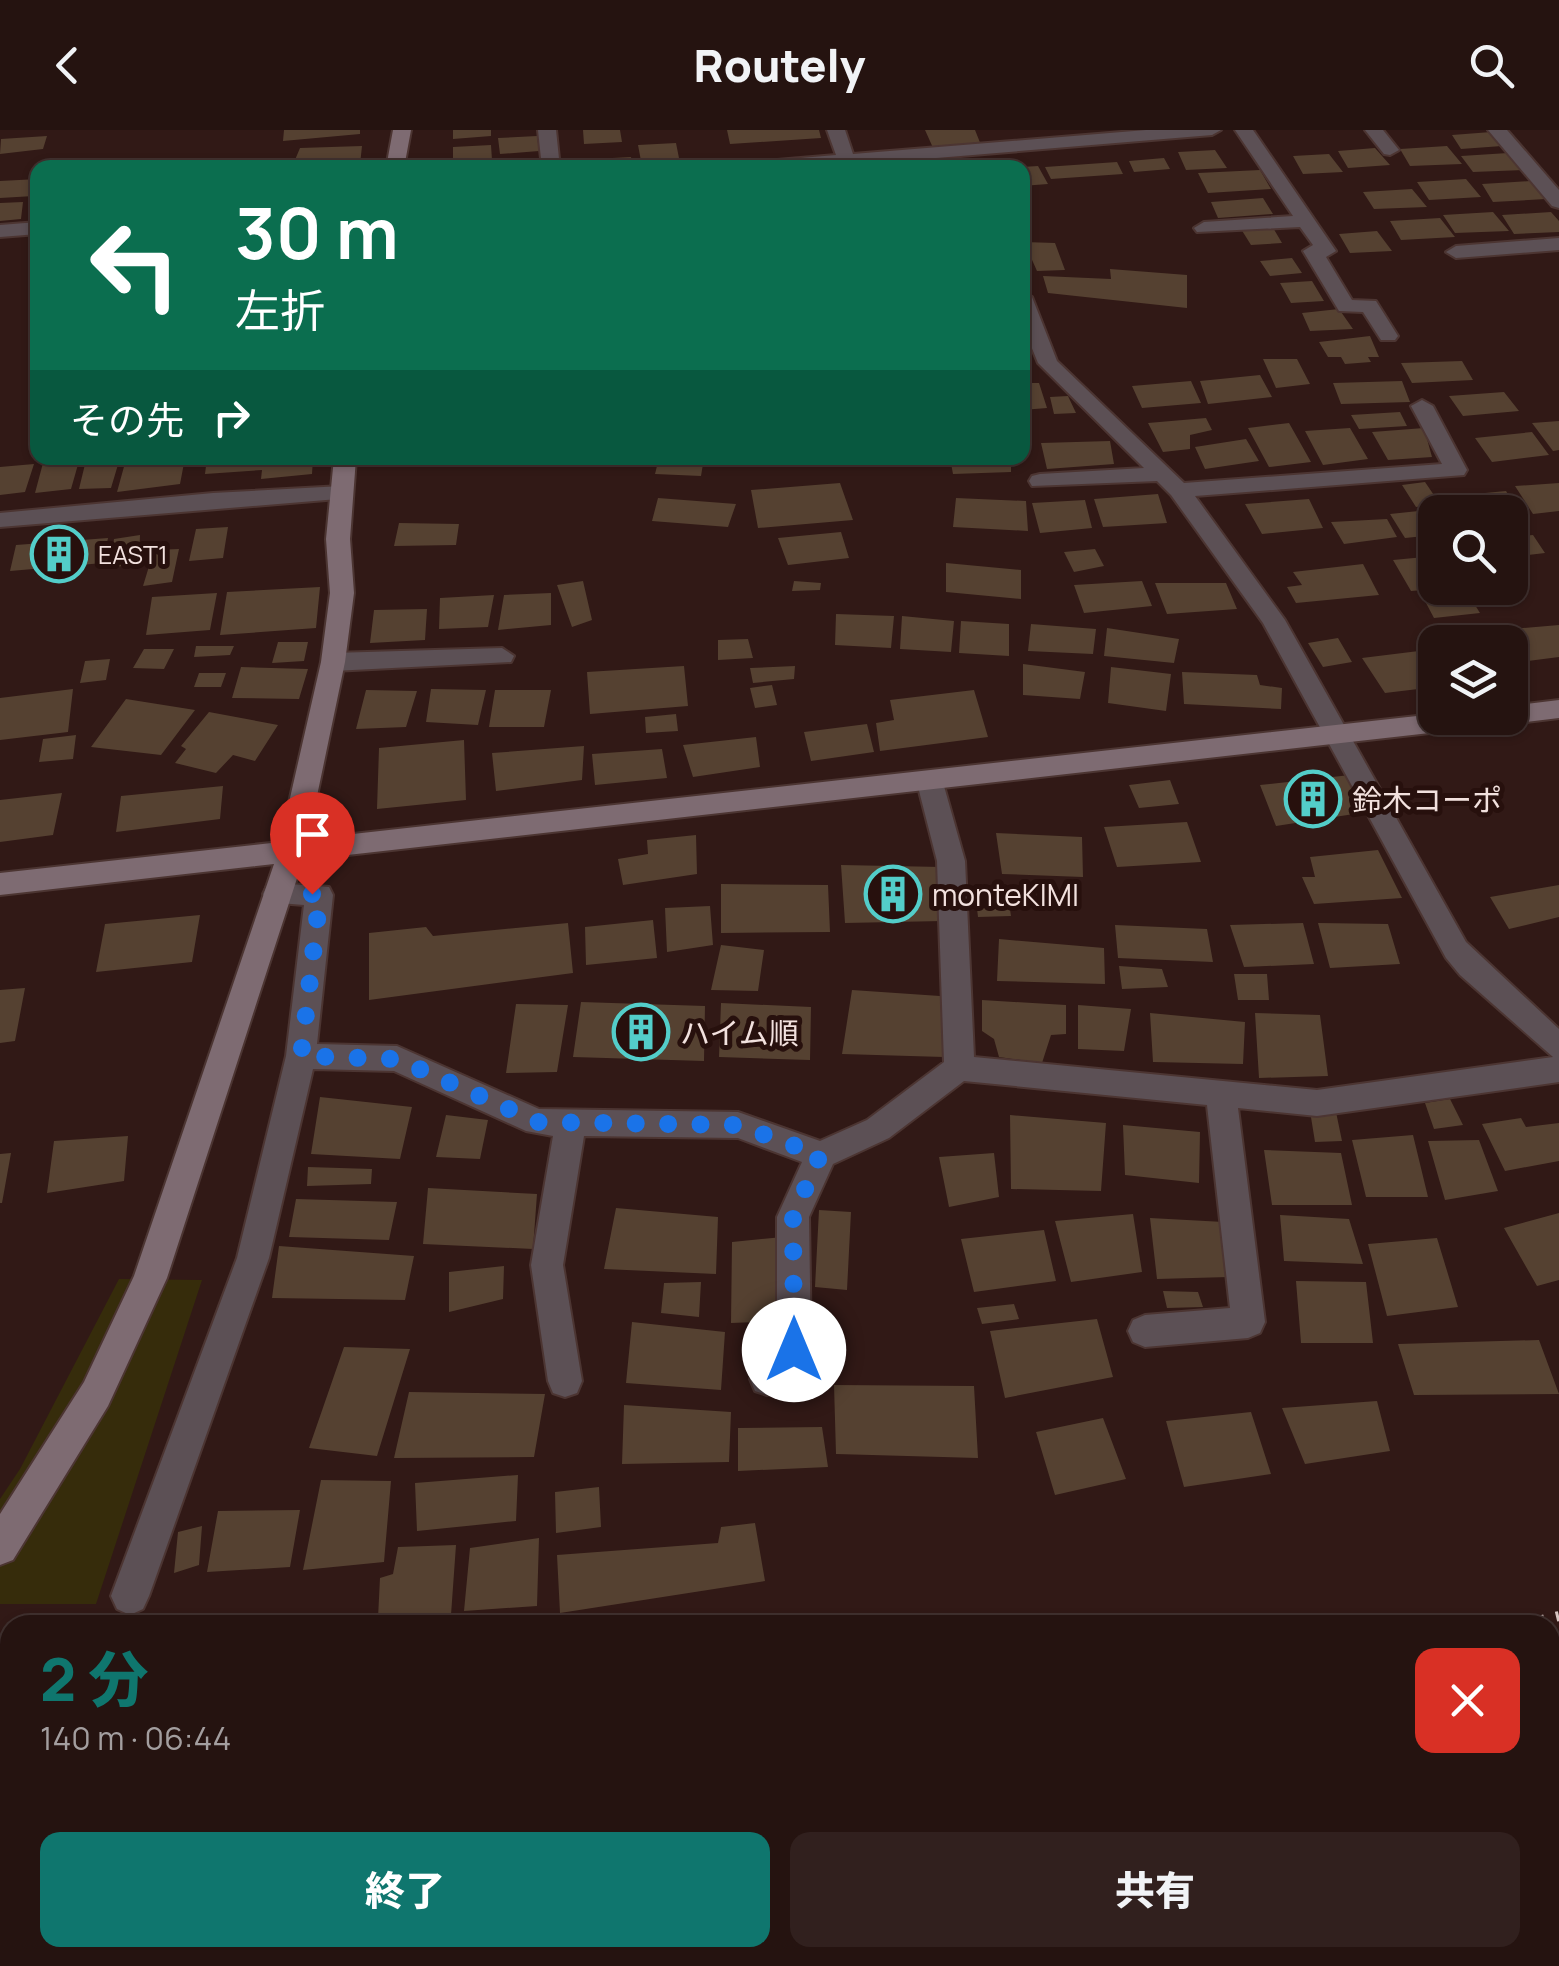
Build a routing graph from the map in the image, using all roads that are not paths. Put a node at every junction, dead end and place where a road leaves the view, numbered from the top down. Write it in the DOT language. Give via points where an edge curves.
graph roads {
  1 [pos="402,130"];
  2 [pos="547,130"];
  3 [pos="836,130"];
  4 [pos="1207,130"];
  5 [pos="1244,130"];
  6 [pos="1374,130"];
  7 [pos="1497,130"];
  8 [pos="989,139"];
  9 [pos="1390,150"];
  10 [pos="846,159"];
  11 [pos="966,159"];
  12 [pos="397,160"];
  13 [pos="550,160"];
  14 [pos="834,160"];
  15 [pos="1559,202"];
  16 [pos="1306,221"];
  17 [pos="1204,228"];
  18 [pos="30,229"];
  19 [pos="0,231"];
  20 [pos="1559,244"];
  21 [pos="1456,252"];
  22 [pos="1030,317"];
  23 [pos="1388,336"];
  24 [pos="1048,363"];
  25 [pos="1030,364"];
  26 [pos="1422,406"];
  27 [pos="344,465"];
  28 [pos="1040,482"];
  29 [pos="1171,482"];
  30 [pos="342,492"];
  31 [pos="0,520"];
  32 [pos="502,656"];
  33 [pos="332,662"];
  34 [pos="1559,709"];
  35 [pos="1528,712"];
  36 [pos="1418,725"];
  37 [pos="1336,734"];
  38 [pos="929,779"];
  39 [pos="292,852"];
  40 [pos="0,884"];
  41 [pos="277,894"];
  42 [pos="1559,1047"];
  43 [pos="301,1056"];
  44 [pos="959,1068"];
  45 [pos="1559,1069"];
  46 [pos="1221,1096"];
  47 [pos="571,1123"];
  48 [pos="820,1155"];
  49 [pos="1145,1331"];
  50 [pos="768,1379"];
  51 [pos="564,1381"];
  52 [pos="0,1547"];
  53 [pos="130,1596"];
  1 -- 12 [label="street"];
  2 -- 13 [label="street"];
  3 -- 10 [label="street"];
  4 -- 8 [label="street"];
  5 -- 16 [label="street"];
  6 -- 9 [label="street"];
  7 -- 15 [label="street"];
  8 -- 11 [label="street"];
  10 -- 11 [label="street"];
  10 -- 14 [label="street"];
  16 -- 17 [label="street"];
  16 -- 23 [label="street" via="1326,251 1314,252 1346,307 1369,305"];
  18 -- 19 [label="street"];
  20 -- 21 [label="street"];
  22 -- 24 [label="street"];
  24 -- 25 [label="street"];
  24 -- 29 [label="street"];
  26 -- 29 [label="street" via="1456,470"];
  27 -- 30 [label="street"];
  28 -- 29 [label="street"];
  29 -- 37 [label="street" via="1273,620"];
  30 -- 31 [label="street"];
  30 -- 33 [label="street" via="342,593"];
  32 -- 33 [label="street"];
  33 -- 39 [label="street"];
  34 -- 35 [label="street"];
  36 -- 37 [label="street"];
  37 -- 38 [label="street"];
  37 -- 42 [label="street" via="1456,950"];
  38 -- 39 [label="street"];
  38 -- 44 [label="street" via="951,861"];
  39 -- 40 [label="street"];
  39 -- 41 [label="street"];
  41 -- 43 [label="street" via="320,895"];
  41 -- 52 [label="street" via="150,1278 96,1394"];
  43 -- 47 [label="street" via="397,1059 538,1122"];
  43 -- 53 [label="street" via="253,1258"];
  44 -- 46 [label="street"];
  44 -- 48 [label="street" via="878,1130"];
  45 -- 46 [label="street" via="1317,1103"];
  46 -- 49 [label="street" via="1248,1322"];
  47 -- 48 [label="street" via="738,1125"];
  47 -- 51 [label="street" via="547,1265"];
  48 -- 50 [label="street" via="793,1217 794,1350"];
}
